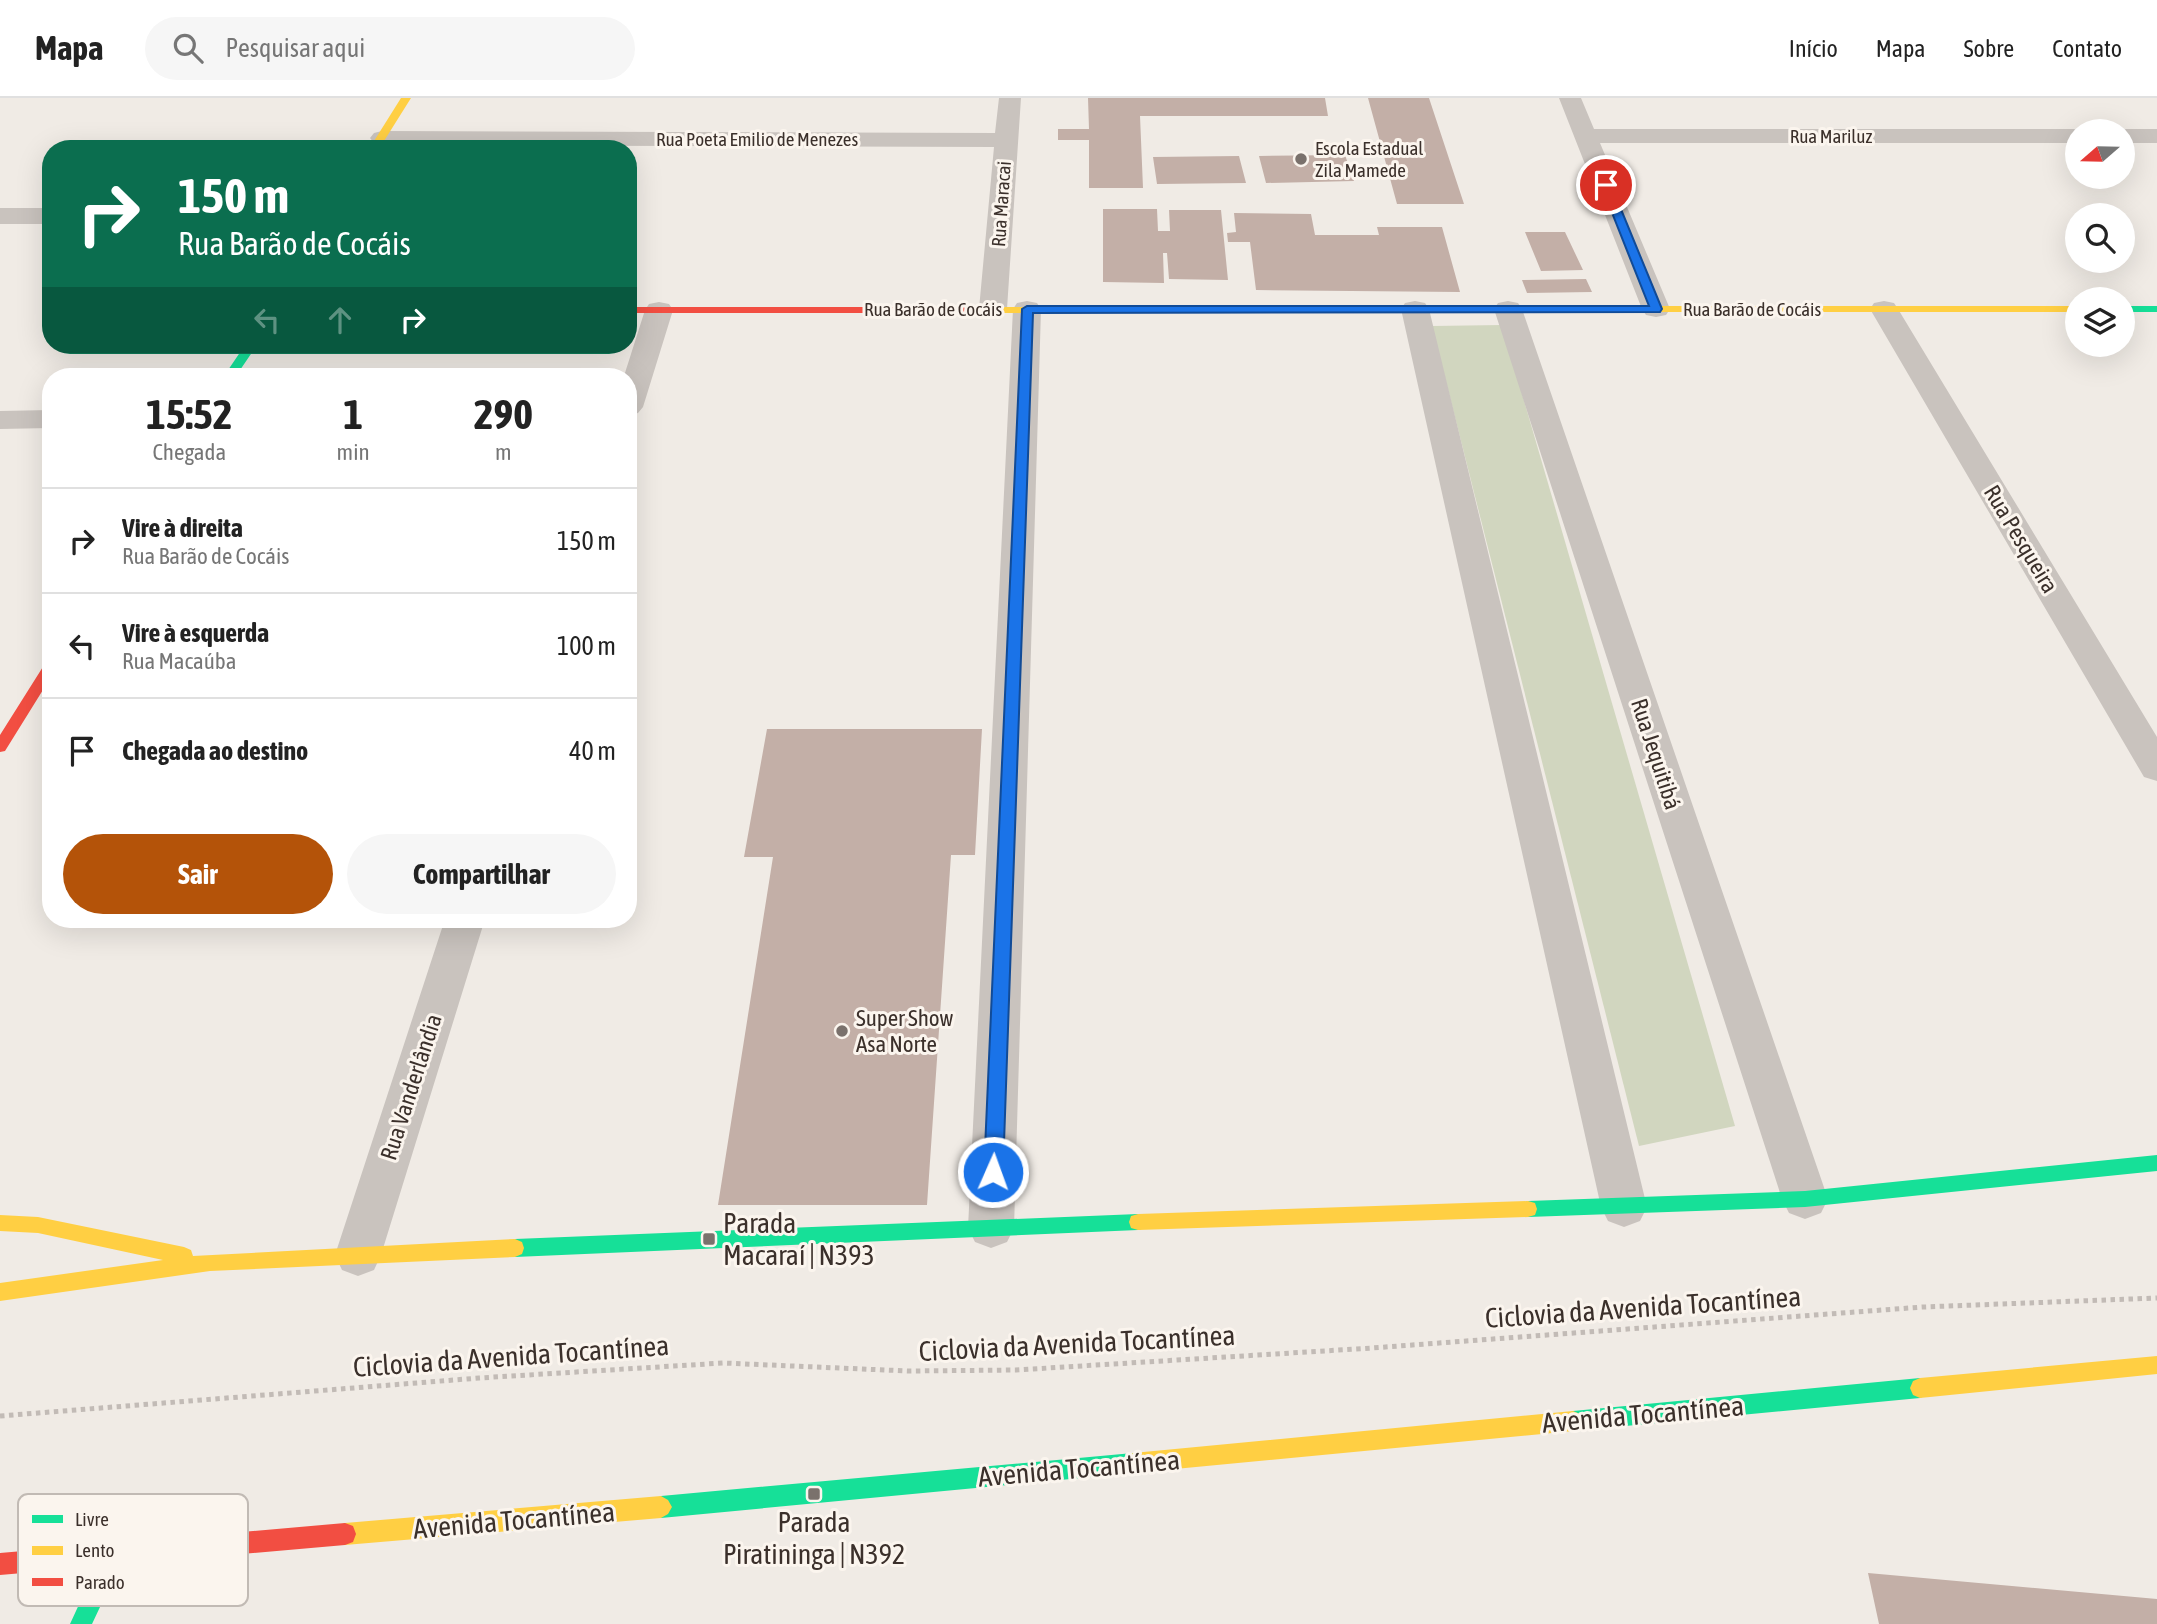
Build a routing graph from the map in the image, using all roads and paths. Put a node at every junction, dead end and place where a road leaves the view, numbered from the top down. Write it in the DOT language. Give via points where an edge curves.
graph roads {
  1 [pos="406,98"];
  2 [pos="1010,98"];
  3 [pos="1570,98"];
  4 [pos="1586,136"];
  5 [pos="2065,136"];
  6 [pos="2135,136"];
  7 [pos="2157,136"];
  8 [pos="1006,139"];
  9 [pos="380,140"];
  10 [pos="637,141"];
  11 [pos="0,216"];
  12 [pos="42,216"];
  13 [pos="1010,309"];
  14 [pos="1415,309"];
  15 [pos="1507,309"];
  16 [pos="1656,309"];
  17 [pos="1884,309"];
  18 [pos="2065,309"];
  19 [pos="2135,309"];
  20 [pos="2157,309"];
  21 [pos="637,310"];
  22 [pos="659,310"];
  23 [pos="637,379"];
  24 [pos="42,419"];
  25 [pos="0,420"];
  26 [pos="42,679"];
  27 [pos="0,747"];
  28 [pos="2157,768"];
  29 [pos="462,928"];
  30 [pos="2157,1163"];
  31 [pos="1805,1199"];
  32 [pos="1624,1207"];
  33 [pos="0,1223"];
  34 [pos="991,1228"];
  35 [pos="358,1255"];
  36 [pos="210,1262"];
  37 [pos="0,1292"];
  38 [pos="2157,1298"];
  39 [pos="2157,1365"];
  40 [pos="0,1416"];
  41 [pos="248,1544"];
  42 [pos="18,1563"];
  43 [pos="0,1564"];
  44 [pos="89,1606"];
  45 [pos="81,1624"];
  1 -- 9 [label="main road"];
  2 -- 8 [label="street, Rua Maracai"];
  3 -- 4 [label="street"];
  4 -- 5 [label="street, Rua Mariluz"];
  4 -- 16 [label="street"];
  6 -- 7 [label="street"];
  8 -- 10 [label="street, Rua Poeta Emilio de Menezes"];
  8 -- 13 [label="street, Rua Maracai"];
  11 -- 12 [label="street"];
  13 -- 14 [label="main road, Rua Barão de Cocáis"];
  13 -- 22 [label="main road, Rua Barão de Cocáis"];
  13 -- 34 [label="street, Rua Maracai"];
  14 -- 15 [label="main road, Rua Barão de Cocáis"];
  14 -- 32 [label="street"];
  15 -- 16 [label="main road, Rua Barão de Cocáis"];
  15 -- 31 [label="street, Rua Jequitibá"];
  16 -- 17 [label="main road, Rua Barão de Cocáis"];
  17 -- 18 [label="main road, Rua Barão de Cocáis"];
  17 -- 28 [label="street, Rua Pesqueira"];
  19 -- 20 [label="main road"];
  21 -- 22 [label="main road, Rua Barão de Cocáis"];
  22 -- 23 [label="street"];
  24 -- 25 [label="street"];
  26 -- 27 [label="main road"];
  29 -- 35 [label="street, Rua Vanderlândia"];
  30 -- 31 [label="main road"];
  31 -- 32 [label="main road"];
  32 -- 34 [label="main road"];
  33 -- 36 [label="main road" via="38,1225"];
  34 -- 35 [label="main road"];
  35 -- 36 [label="main road"];
  36 -- 37 [label="main road"];
  38 -- 40 [label="path, Ciclovia da Avenida Tocantínea" via="1923,1307 1016,1370 709,1364"];
  39 -- 41 [label="main road, Avenida Tocantínea"];
  42 -- 43 [label="main road, Avenida Tocantínea"];
  44 -- 45 [label="main road"];
}
